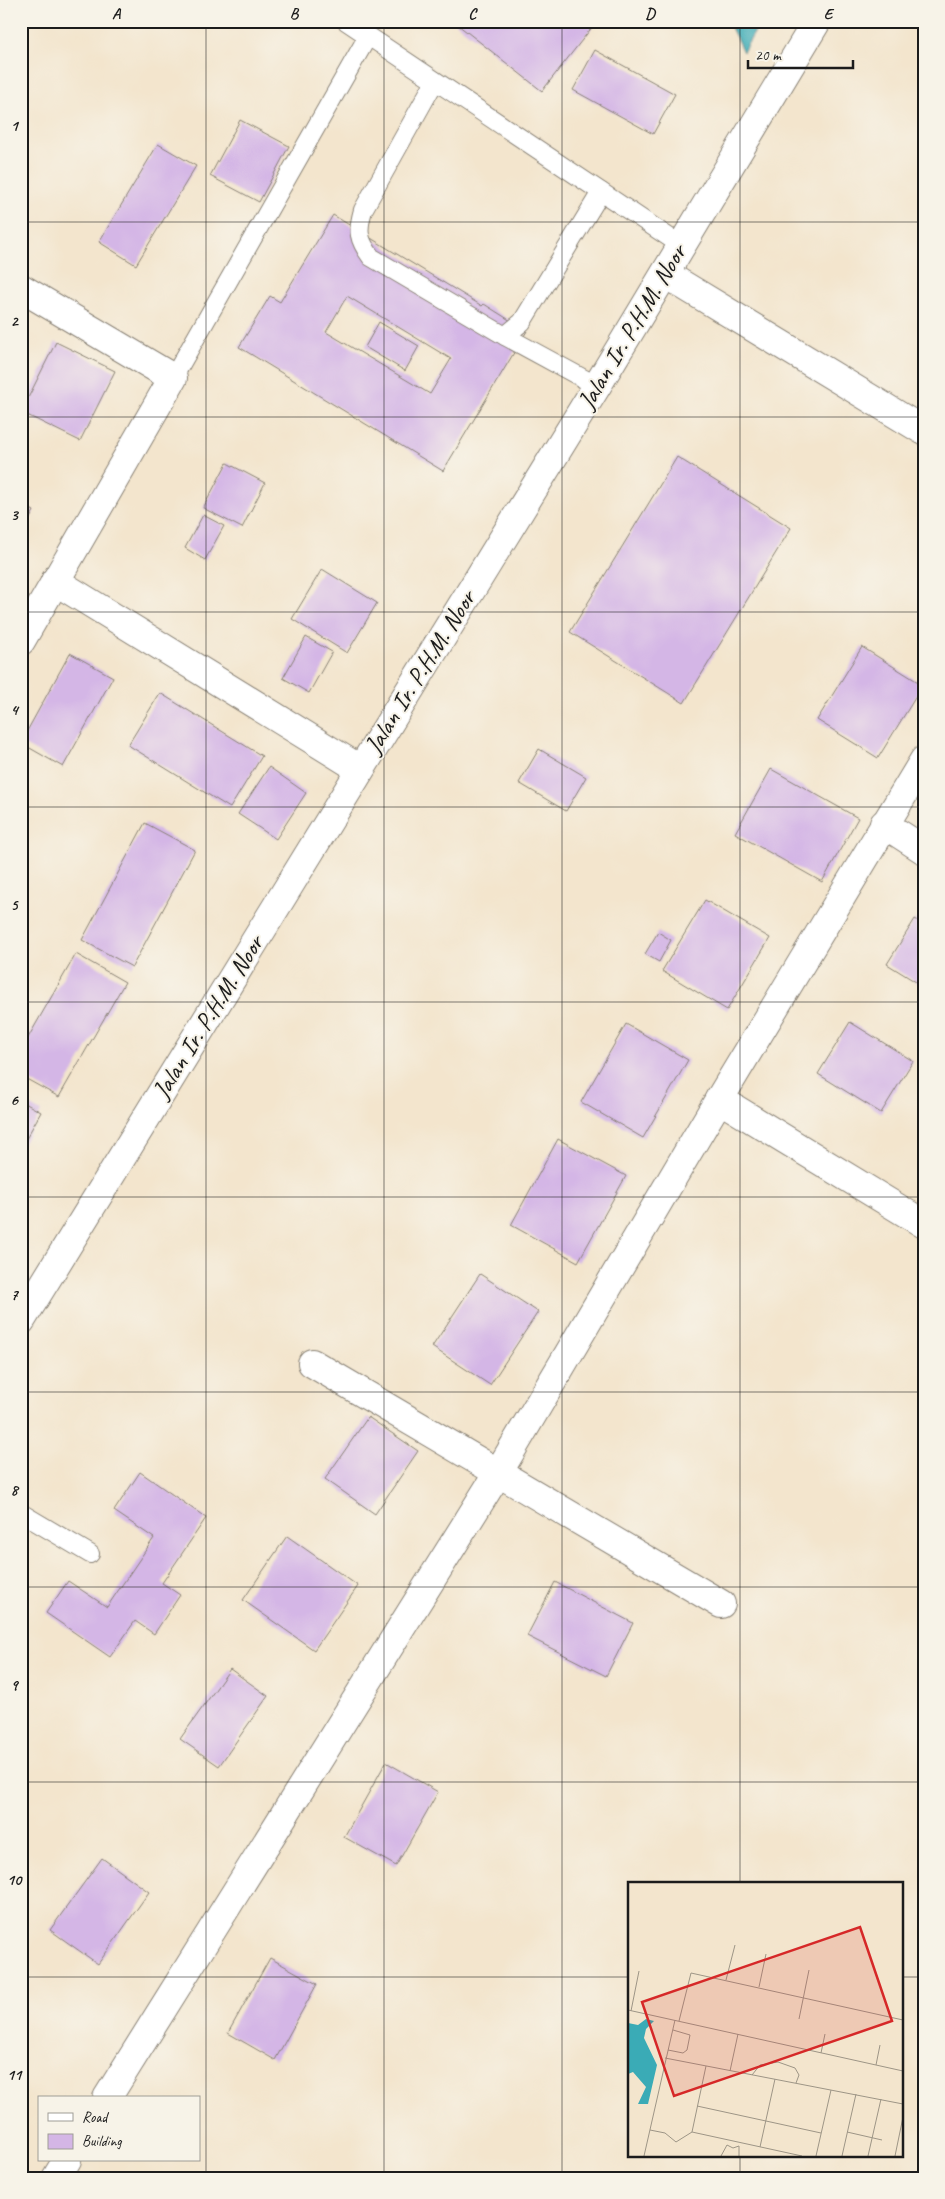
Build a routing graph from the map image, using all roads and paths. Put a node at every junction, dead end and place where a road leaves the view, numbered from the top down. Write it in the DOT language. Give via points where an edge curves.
graph roads {
  1 [pos="346,21"];
  2 [pos="817,21"];
  3 [pos="368,36"];
  4 [pos="435,81"];
  5 [pos="602,192"];
  6 [pos="682,246"];
  7 [pos="665,274"];
  8 [pos="21,288"];
  9 [pos="505,336"];
  10 [pos="173,378"];
  11 [pos="597,386"];
  12 [pos="924,431"];
  13 [pos="55,581"];
  14 [pos="21,641"];
  15 [pos="924,760"];
  16 [pos="360,769"];
  17 [pos="884,824"];
  18 [pos="924,850"];
  19 [pos="719,1099"];
  20 [pos="924,1224"];
  21 [pos="21,1321"];
  22 [pos="312,1363"];
  23 [pos="498,1473"];
  24 [pos="21,1513"];
  25 [pos="90,1554"];
  26 [pos="721,1604"];
  27 [pos="108,2096"];
  28 [pos="66,2162"];
  29 [pos="56,2178"];
  1 -- 3 [label="lane"];
  2 -- 6 [label="street, Jalan Ir. P.H.M. Noor"];
  3 -- 4 [label="lane"];
  3 -- 10 [label="lane"];
  4 -- 5 [label="lane"];
  4 -- 9 [label="lane" via="363,210 358,228 363,246 371,257"];
  5 -- 6 [label="lane"];
  5 -- 9 [label="lane" via="522,322"];
  6 -- 7 [label="street, Jalan Ir. P.H.M. Noor"];
  7 -- 11 [label="street, Jalan Ir. P.H.M. Noor"];
  7 -- 12 [label="street"];
  8 -- 10 [label="street"];
  9 -- 11 [label="lane"];
  10 -- 13 [label="street"];
  11 -- 16 [label="street, Jalan Ir. P.H.M. Noor"];
  13 -- 14 [label="street"];
  13 -- 16 [label="street"];
  15 -- 17 [label="street"];
  16 -- 21 [label="street, Jalan Ir. P.H.M. Noor"];
  17 -- 18 [label="street"];
  17 -- 19 [label="street"];
  19 -- 20 [label="street"];
  19 -- 23 [label="street"];
  22 -- 23 [label="street"];
  23 -- 26 [label="street"];
  23 -- 27 [label="street"];
  24 -- 25 [label="lane"];
  28 -- 29 [label="street"];
}
